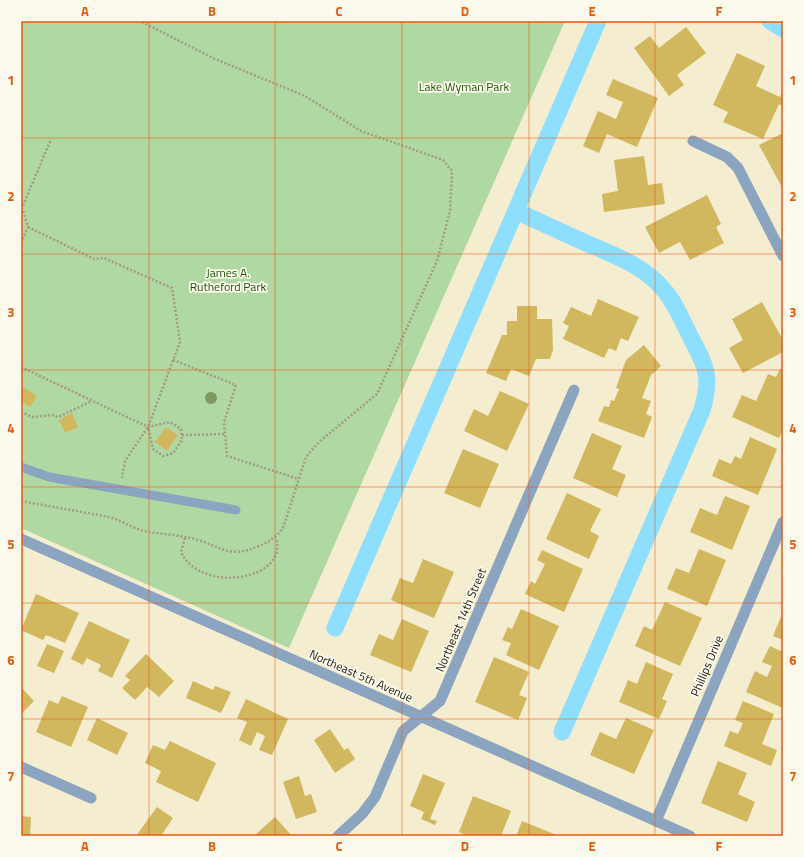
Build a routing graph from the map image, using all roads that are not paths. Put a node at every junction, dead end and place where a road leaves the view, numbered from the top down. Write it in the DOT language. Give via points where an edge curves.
graph roads {
  1 [pos="693,141"];
  2 [pos="783,256"];
  3 [pos="574,390"];
  4 [pos="21,467"];
  5 [pos="236,510"];
  6 [pos="783,522"];
  7 [pos="21,540"];
  8 [pos="421,717"];
  9 [pos="21,767"];
  10 [pos="90,798"];
  11 [pos="656,821"];
  12 [pos="338,836"];
  13 [pos="690,836"];
  1 -- 2 [label="street" via="727,157 738,168"];
  3 -- 8 [label="street, Northeast 14th Street" via="440,701"];
  4 -- 5 [label="lane" via="49,477"];
  6 -- 11 [label="street, Phillips Drive"];
  7 -- 8 [label="street, Northeast 5th Avenue"];
  8 -- 11 [label="street, Northeast 5th Avenue"];
  8 -- 12 [label="street, Northeast 14th Street" via="403,731 375,797 362,814"];
  9 -- 10 [label="street"];
  11 -- 13 [label="street, Northeast 5th Avenue"];
}
